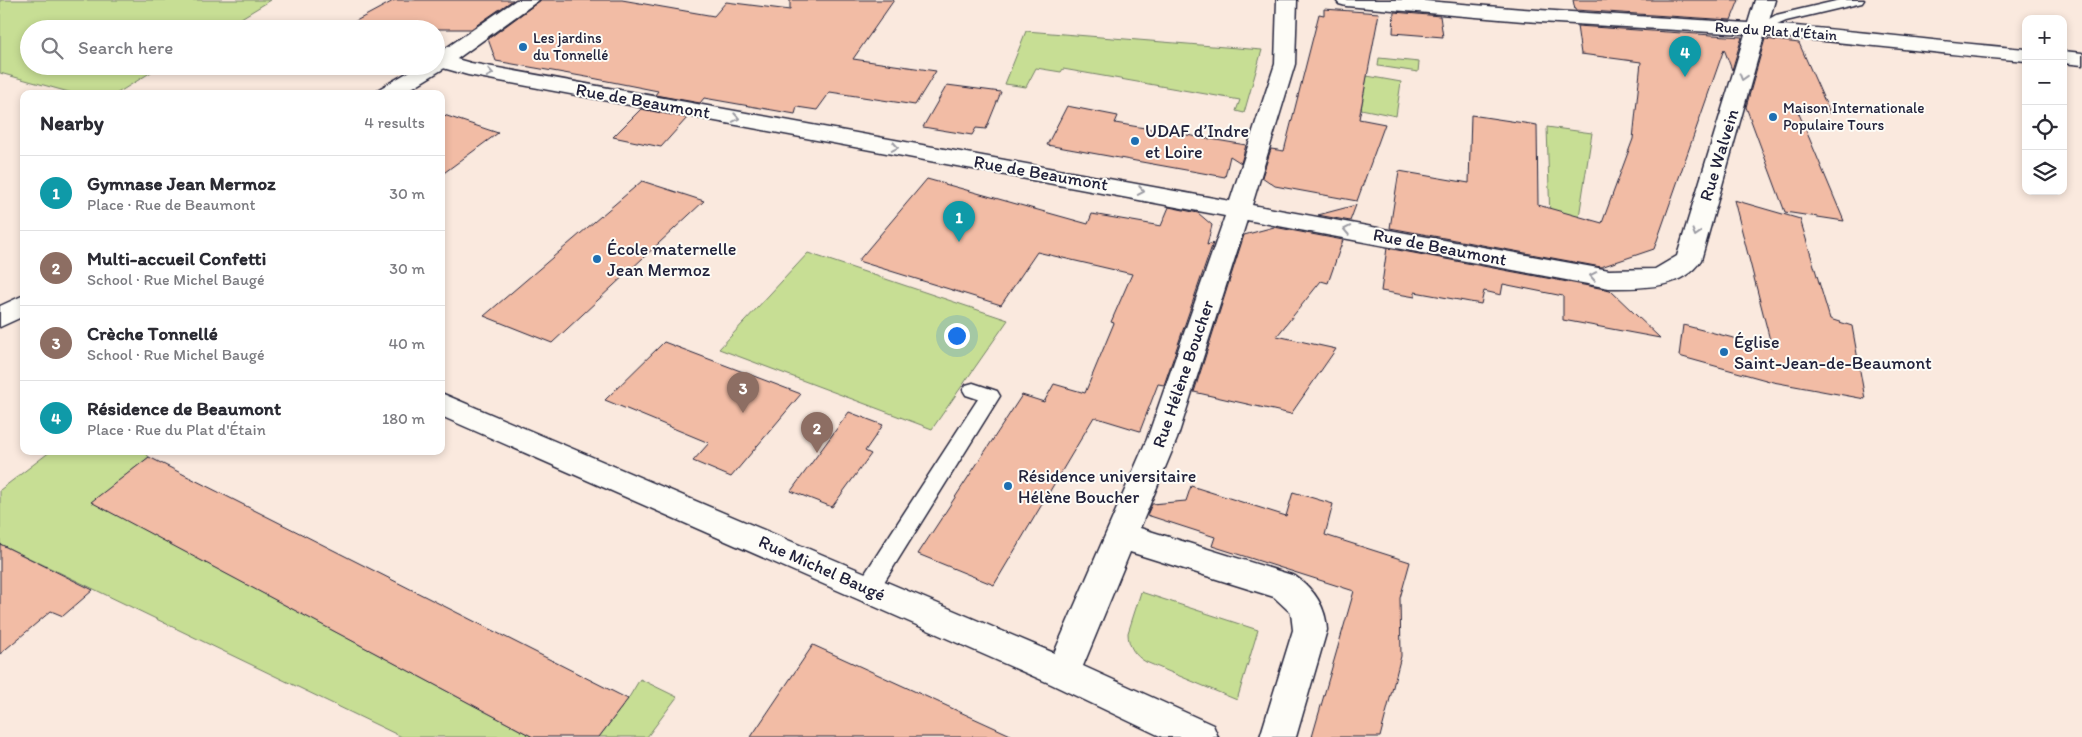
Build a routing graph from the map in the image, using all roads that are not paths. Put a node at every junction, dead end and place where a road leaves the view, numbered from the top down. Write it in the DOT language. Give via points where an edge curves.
graph roads {
  1 [pos="529,0"];
  2 [pos="1287,0"];
  3 [pos="1346,0"];
  4 [pos="1765,0"];
  5 [pos="1857,0"];
  6 [pos="1757,30"];
  7 [pos="2022,54"];
  8 [pos="2067,58"];
  9 [pos="445,59"];
  10 [pos="2082,59"];
  11 [pos="445,65"];
  12 [pos="419,75"];
  13 [pos="394,90"];
  14 [pos="1239,210"];
  15 [pos="1641,279"];
  16 [pos="20,306"];
  17 [pos="0,318"];
  18 [pos="973,390"];
  19 [pos="445,406"];
  20 [pos="1122,536"];
  21 [pos="868,588"];
  22 [pos="1063,673"];
  23 [pos="1200,737"];
  24 [pos="1278,737"];
  1 -- 9 [label="street"];
  2 -- 14 [label="street, Rue Hélène Boucher" via="1285,64"];
  3 -- 6 [label="street, Rue du Plat d'Étain"];
  4 -- 6 [label="street, Rue Walvein"];
  5 -- 6 [label="lane" via="1781,18"];
  6 -- 7 [label="street, Rue du Plat d'Étain"];
  6 -- 15 [label="street, Rue Walvein, one-way" via="1688,260 1676,271 1662,277"];
  8 -- 10 [label="street"];
  11 -- 14 [label="street, Rue de Beaumont, one-way"];
  12 -- 13 [label="street"];
  15 -- 14 [label="street, Rue de Beaumont, one-way" via="1609,279"];
  14 -- 20 [label="street, Rue Hélène Boucher" via="1162,439"];
  16 -- 17 [label="street"];
  18 -- 21 [label="lane" via="990,396"];
  19 -- 21 [label="street, Rue Michel Baugé"];
  20 -- 22 [label="street, Rue Hélène Boucher"];
  20 -- 24 [label="street" via="1284,586 1305,605 1310,616 1310,630"];
  21 -- 22 [label="street, Rue Michel Baugé"];
  22 -- 23 [label="street, Rue Michel Baugé"];
}
